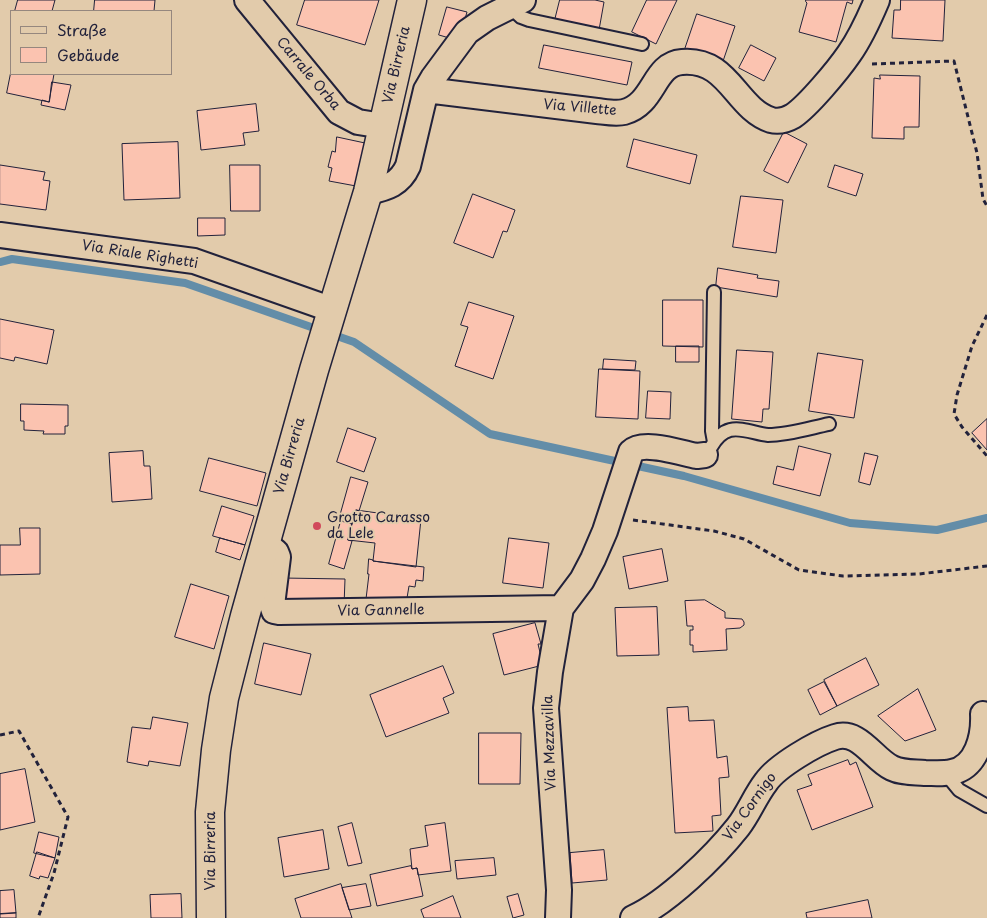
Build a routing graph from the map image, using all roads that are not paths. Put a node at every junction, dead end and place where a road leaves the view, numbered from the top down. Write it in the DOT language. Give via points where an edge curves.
graph roads {
  1 [pos="247,0"];
  2 [pos="412,0"];
  3 [pos="877,0"];
  4 [pos="517,4"];
  5 [pos="642,44"];
  6 [pos="426,90"];
  7 [pos="383,126"];
  8 [pos="368,192"];
  9 [pos="0,234"];
  10 [pos="714,292"];
  11 [pos="331,315"];
  12 [pos="829,424"];
  13 [pos="709,449"];
  14 [pos="266,544"];
  15 [pos="561,608"];
  16 [pos="984,714"];
  17 [pos="945,773"];
  18 [pos="987,806"];
  19 [pos="211,918"];
  20 [pos="558,918"];
  21 [pos="633,918"];
  1 -- 7 [label="street, Carrale Orba" via="338,112 358,122"];
  2 -- 7 [label="street, Via Birreria"];
  3 -- 6 [label="street, Via Villette" via="849,55 800,110 792,117 777,121 750,108 718,71 694,62 666,67 645,99 623,112"];
  4 -- 5 [label="lane" via="522,17 529,20"];
  4 -- 6 [label="street" via="467,32"];
  6 -- 8 [label="street" via="404,174 391,186"];
  7 -- 8 [label="street, Via Birreria"];
  8 -- 11 [label="street, Via Birreria"];
  9 -- 11 [label="street, Via Riale Righetti" via="194,261"];
  10 -- 13 [label="lane"];
  11 -- 14 [label="street, Via Birreria"];
  12 -- 13 [label="lane" via="770,435 731,429"];
  13 -- 15 [label="street, Via Mezzavilla" via="697,456 648,447 634,449 593,560"];
  14 -- 15 [label="street, Via Gannelle" via="278,556 274,611"];
  14 -- 19 [label="street, Via Birreria" via="219,725 210,812"];
  15 -- 20 [label="street, Via Mezzavilla" via="546,708 559,890"];
  16 -- 17 [label="street, Via Cornigo" via="984,732 974,754 959,770"];
  17 -- 18 [label="lane" via="959,790"];
  17 -- 21 [label="street, Via Cornigo" via="900,771 891,768 854,738 841,735 833,738 773,773 724,844 658,903"];
}
